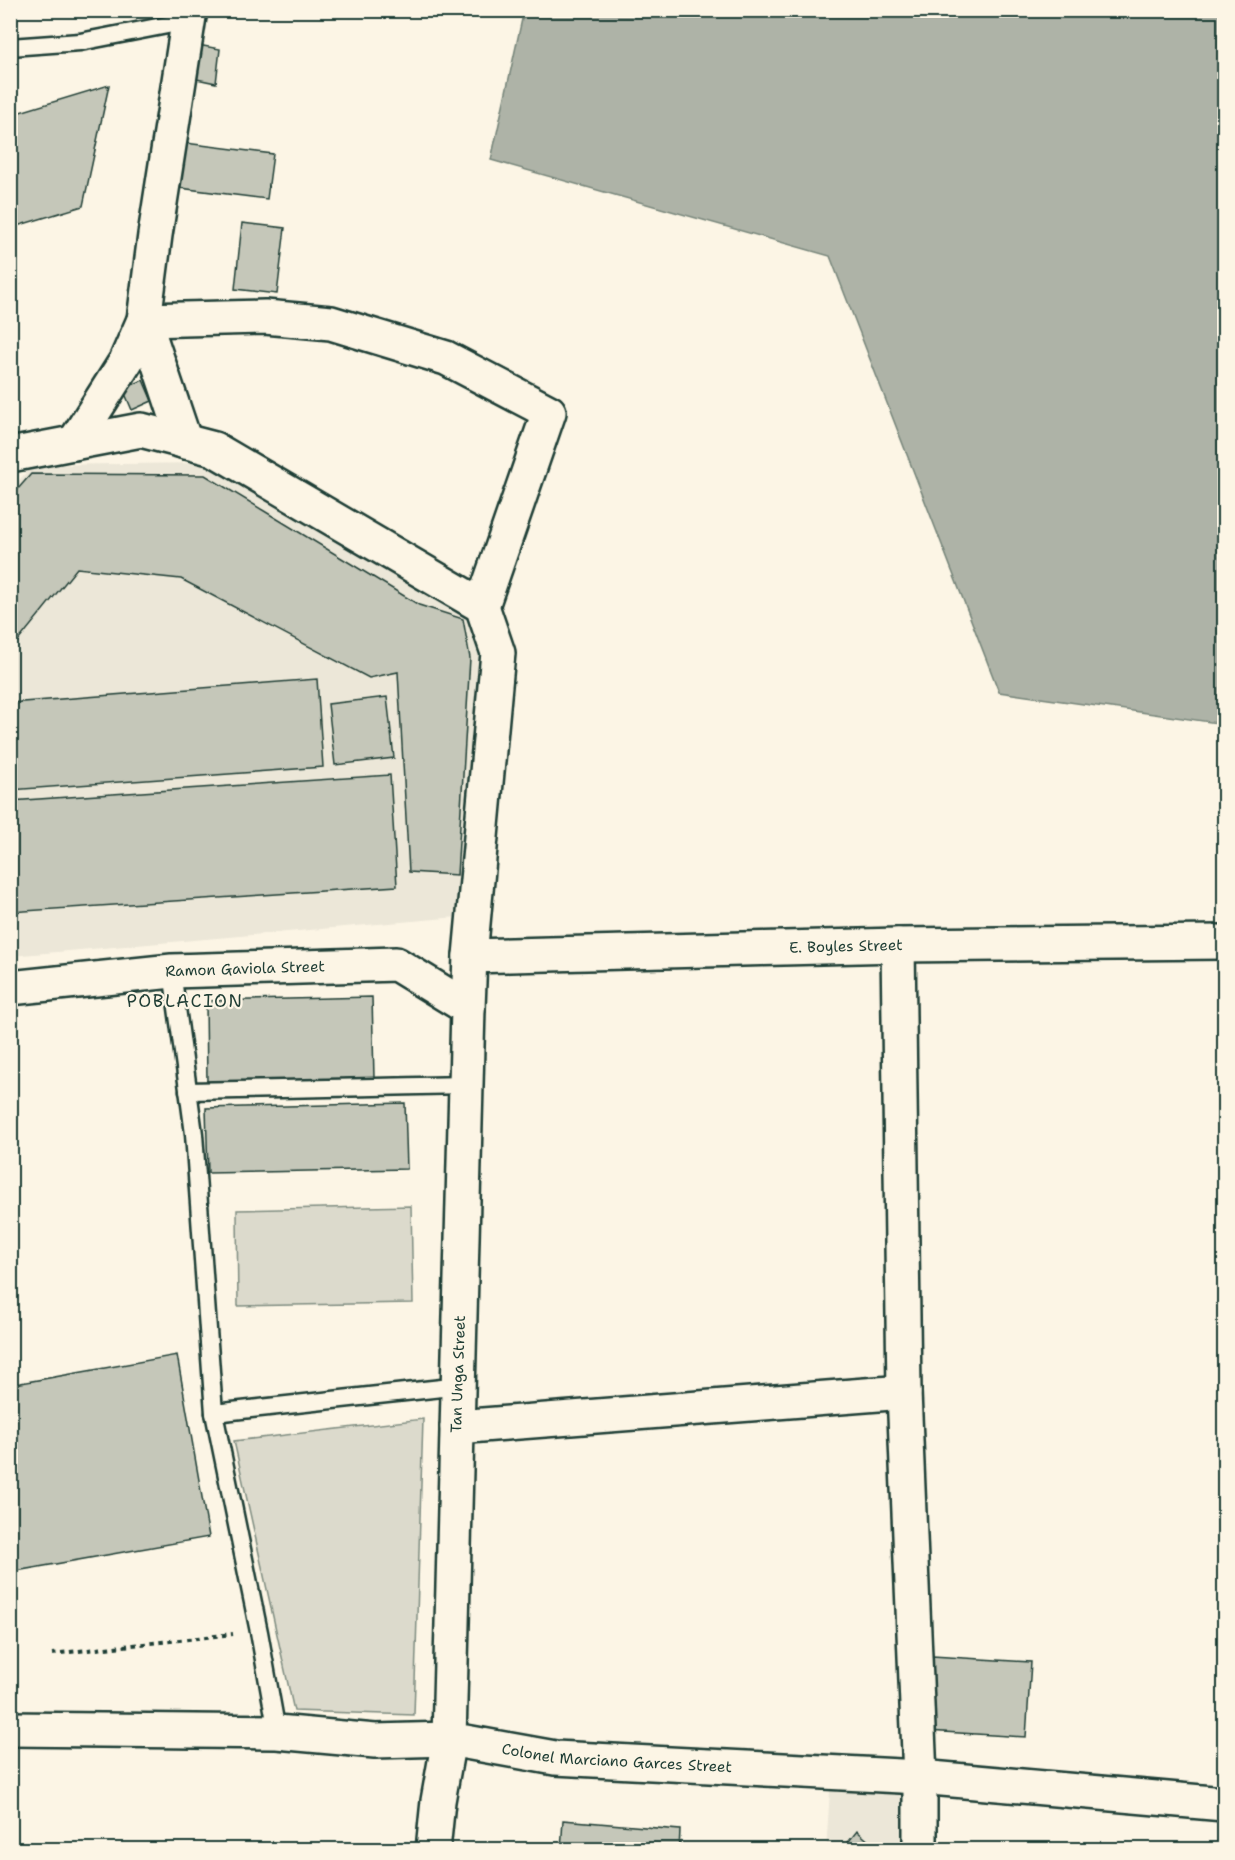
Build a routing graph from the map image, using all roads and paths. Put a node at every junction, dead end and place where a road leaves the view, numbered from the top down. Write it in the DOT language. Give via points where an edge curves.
graph roads {
  1 [pos="189,16"];
  2 [pos="10,47"];
  3 [pos="144,320"];
  4 [pos="185,442"];
  5 [pos="74,443"];
  6 [pos="10,455"];
  7 [pos="482,606"];
  8 [pos="1224,942"];
  9 [pos="898,945"];
  10 [pos="470,956"];
  11 [pos="172,971"];
  12 [pos="10,988"];
  13 [pos="468,1008"];
  14 [pos="466,1085"];
  15 [pos="188,1091"];
  16 [pos="459,1386"];
  17 [pos="904,1392"];
  18 [pos="214,1413"];
  19 [pos="457,1427"];
  20 [pos="259,1632"];
  21 [pos="52,1654"];
  22 [pos="10,1729"];
  23 [pos="277,1732"];
  24 [pos="449,1739"];
  25 [pos="920,1778"];
  26 [pos="1224,1804"];
  27 [pos="433,1850"];
  28 [pos="920,1850"];
  1 -- 2 [label="lane" via="80,42"];
  1 -- 3 [label="street"];
  3 -- 4 [label="street"];
  3 -- 5 [label="street" via="126,361"];
  3 -- 7 [label="street" via="265,317 332,323 446,358 549,412"];
  4 -- 5 [label="street" via="141,430"];
  4 -- 7 [label="street" via="214,449"];
  5 -- 6 [label="street"];
  7 -- 10 [label="street, Tan Unga Street" via="498,653"];
  8 -- 9 [label="street, E. Boyles Street"];
  9 -- 10 [label="street, E. Boyles Street"];
  9 -- 17 [label="street"];
  10 -- 13 [label="street, Tan Unga Street"];
  11 -- 12 [label="street, Ramon Gaviola Street"];
  11 -- 13 [label="street, Ramon Gaviola Street" via="396,964"];
  11 -- 15 [label="lane"];
  13 -- 14 [label="street, Tan Unga Street"];
  14 -- 15 [label="lane"];
  14 -- 16 [label="street, Tan Unga Street"];
  15 -- 18 [label="lane"];
  16 -- 18 [label="lane"];
  16 -- 19 [label="street, Tan Unga Street"];
  17 -- 19 [label="street"];
  17 -- 25 [label="street"];
  18 -- 20 [label="lane"];
  19 -- 24 [label="street, Tan Unga Street"];
  20 -- 21 [label="path"];
  20 -- 23 [label="lane"];
  22 -- 23 [label="street, Colonel Marciano Garces Street"];
  23 -- 24 [label="street, Colonel Marciano Garces Street" via="375,1741"];
  24 -- 25 [label="street, Colonel Marciano Garces Street" via="555,1758"];
  24 -- 27 [label="street, Tan Unga Street"];
  25 -- 26 [label="street, Colonel Marciano Garces Street"];
  25 -- 28 [label="street"];
}
